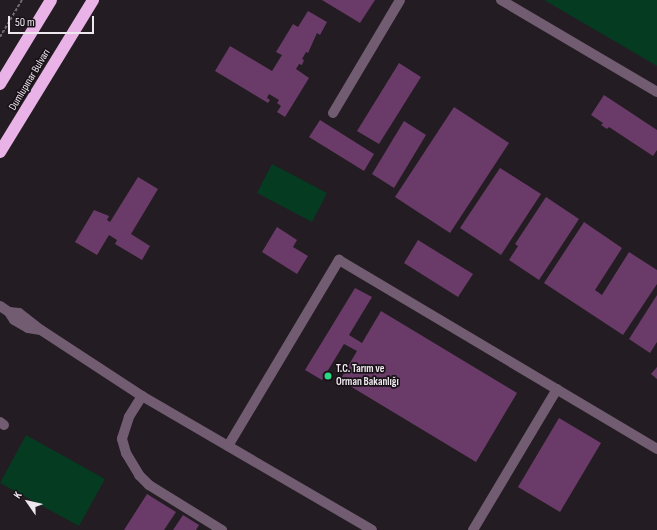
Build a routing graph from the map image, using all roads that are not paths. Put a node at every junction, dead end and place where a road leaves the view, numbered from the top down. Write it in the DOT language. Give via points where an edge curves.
graph roads {
  1 [pos="51,0"];
  2 [pos="93,0"];
  3 [pos="400,0"];
  4 [pos="501,0"];
  5 [pos="0,82"];
  6 [pos="657,92"];
  7 [pos="333,113"];
  8 [pos="2,149"];
  9 [pos="0,159"];
  10 [pos="0,306"];
  11 [pos="557,390"];
  12 [pos="142,396"];
  13 [pos="228,446"];
  14 [pos="657,449"];
  15 [pos="222,530"];
  16 [pos="372,530"];
  17 [pos="473,530"];
  1 -- 5 [label="highway"];
  2 -- 8 [label="highway, Dumlupınar Bulvarı"];
  3 -- 7 [label="street"];
  4 -- 6 [label="street"];
  8 -- 9 [label="highway, Dumlupınar Bulvarı"];
  10 -- 12 [label="street" via="9,312 18,313"];
  11 -- 13 [label="street" via="339,260"];
  11 -- 14 [label="street"];
  11 -- 17 [label="street"];
  12 -- 13 [label="street"];
  12 -- 15 [label="street" via="129,417 122,439 126,454 139,475 150,485"];
  13 -- 16 [label="street"];
}
